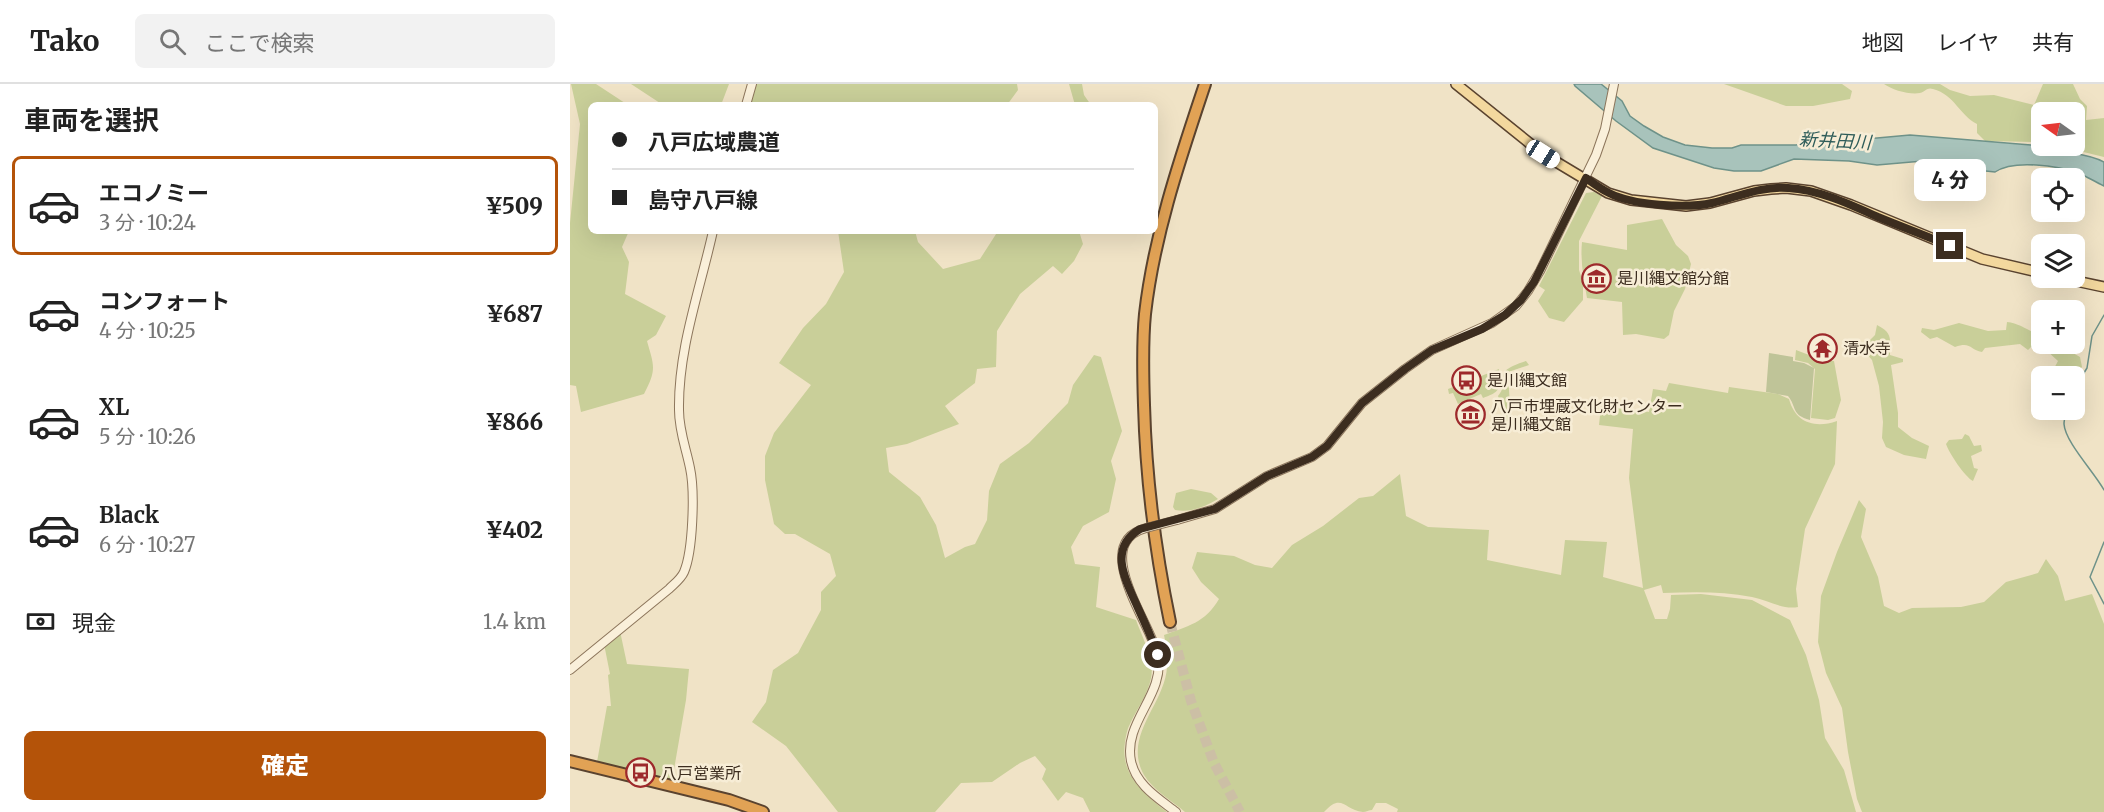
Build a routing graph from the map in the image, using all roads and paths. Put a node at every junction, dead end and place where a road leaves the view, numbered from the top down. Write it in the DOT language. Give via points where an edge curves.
graph roads {
  1 [pos="752,84"];
  2 [pos="1205,84"];
  3 [pos="1456,84"];
  4 [pos="1614,84"];
  5 [pos="747,102"];
  6 [pos="1586,178"];
  7 [pos="712,234"];
  8 [pos="2031,270"];
  9 [pos="2085,283"];
  10 [pos="2104,287"];
  11 [pos="1170,622"];
  12 [pos="570,670"];
  13 [pos="570,761"];
  14 [pos="763,812"];
  15 [pos="1176,812"];
  1 -- 5 [label="street"];
  2 -- 11 [label="highway" via="1161,228 1144,333 1144,431 1151,511"];
  3 -- 6 [label="main road" via="1543,154"];
  4 -- 6 [label="street" via="1605,129"];
  6 -- 8 [label="main road" via="1618,197 1686,206 1754,191 1811,191 1982,259"];
  6 -- 15 [label="street, bridge" via="1540,271 1515,306 1492,323 1432,350 1405,369 1362,403 1327,446 1312,457 1267,476 1215,509 1132,534 1121,557 1125,579 1154,644 1159,667 1152,695 1131,739 1131,760 1144,786"];
  7 -- 12 [label="street" via="688,326 680,387 680,431 693,499 685,571"];
  9 -- 10 [label="main road"];
  13 -- 14 [label="highway"];
}
